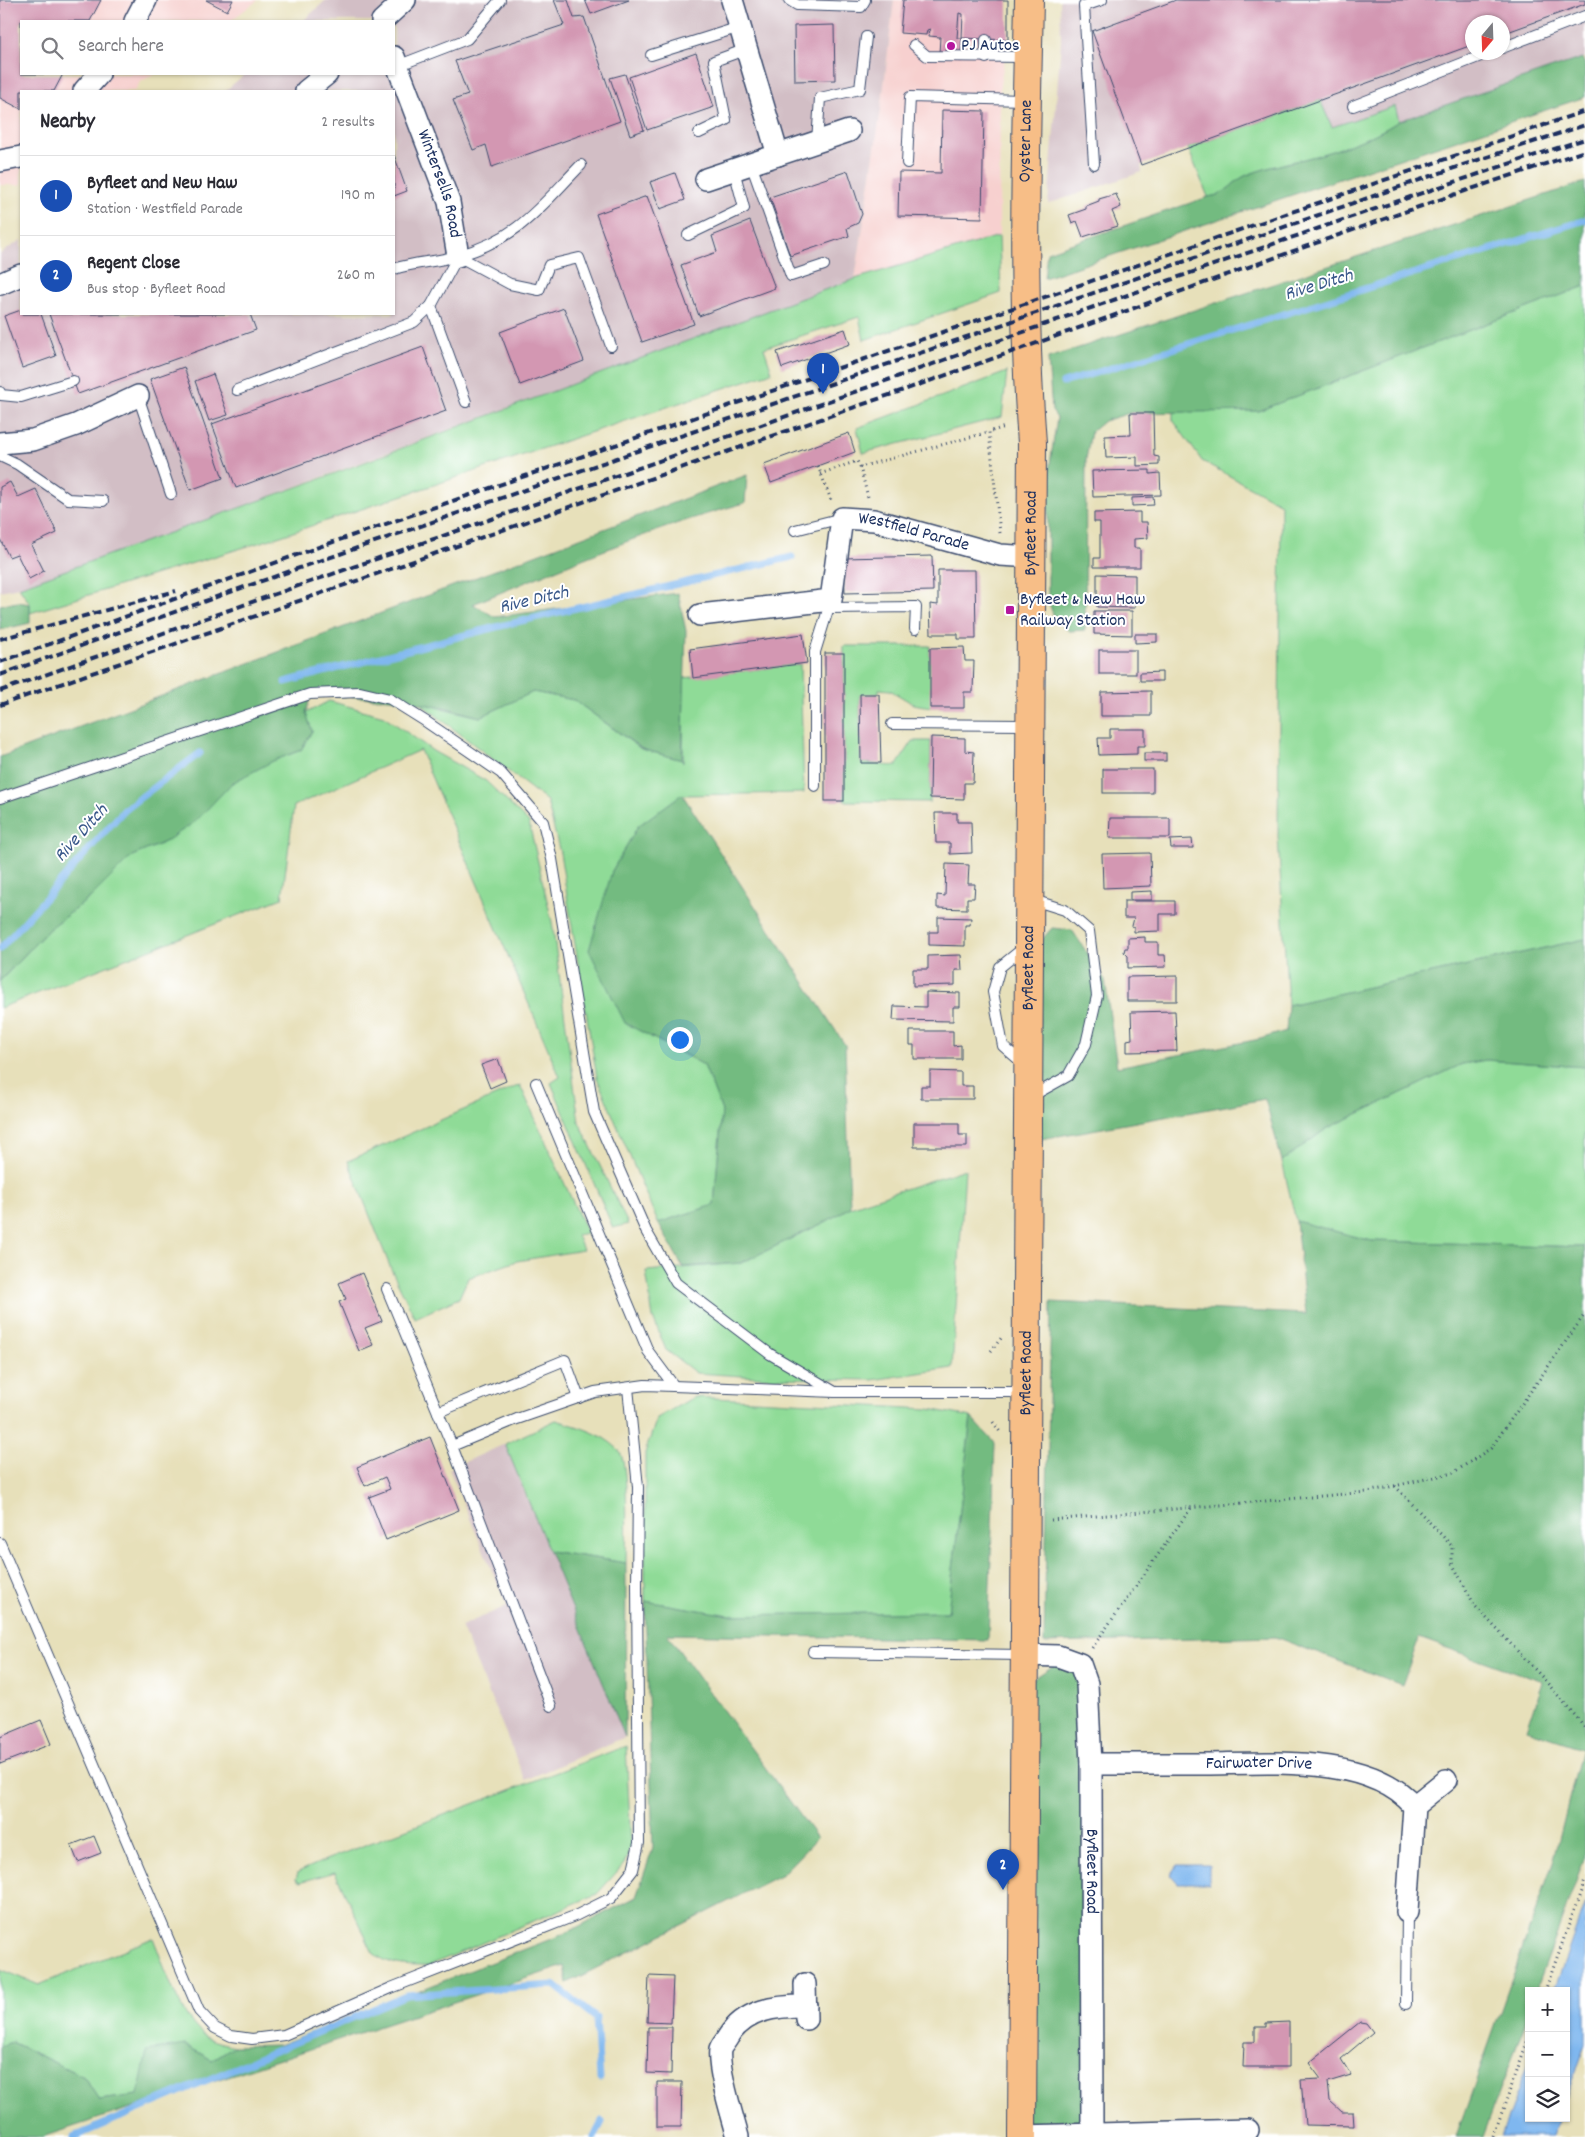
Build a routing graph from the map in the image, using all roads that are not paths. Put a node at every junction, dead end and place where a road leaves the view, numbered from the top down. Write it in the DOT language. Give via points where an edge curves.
graph roads {
  1 [pos="146,0"];
  2 [pos="405,0"];
  3 [pos="500,0"];
  4 [pos="732,0"];
  5 [pos="789,0"];
  6 [pos="865,0"];
  7 [pos="1029,0"];
  8 [pos="1102,0"];
  9 [pos="1585,16"];
  10 [pos="135,20"];
  11 [pos="383,20"];
  12 [pos="740,27"];
  13 [pos="866,37"];
  14 [pos="986,40"];
  15 [pos="914,45"];
  16 [pos="1510,45"];
  17 [pos="746,49"];
  18 [pos="651,55"];
  19 [pos="1028,57"];
  20 [pos="986,58"];
  21 [pos="1470,60"];
  22 [pos="396,62"];
  23 [pos="98,75"];
  24 [pos="326,75"];
  25 [pos="85,90"];
  26 [pos="307,90"];
  27 [pos="1028,100"];
  28 [pos="1353,106"];
  29 [pos="849,131"];
  30 [pos="699,132"];
  31 [pos="817,142"];
  32 [pos="778,155"];
  33 [pos="20,157"];
  34 [pos="0,161"];
  35 [pos="907,163"];
  36 [pos="1094,164"];
  37 [pos="581,165"];
  38 [pos="742,167"];
  39 [pos="706,179"];
  40 [pos="688,234"];
  41 [pos="458,256"];
  42 [pos="824,265"];
  43 [pos="395,269"];
  44 [pos="20,275"];
  45 [pos="1026,282"];
  46 [pos="0,284"];
  47 [pos="431,306"];
  48 [pos="611,346"];
  49 [pos="73,381"];
  50 [pos="237,390"];
  51 [pos="0,392"];
  52 [pos="138,396"];
  53 [pos="466,402"];
  54 [pos="0,443"];
  55 [pos="0,456"];
  56 [pos="171,494"];
  57 [pos="103,501"];
  58 [pos="840,518"];
  59 [pos="795,530"];
  60 [pos="1032,557"];
  61 [pos="830,604"];
  62 [pos="700,615"];
  63 [pos="916,629"];
  64 [pos="892,724"];
  65 [pos="1030,725"];
  66 [pos="815,786"];
  67 [pos="0,798"];
  68 [pos="1029,898"];
  69 [pos="1029,944"];
  70 [pos="1028,1068"];
  71 [pos="536,1083"];
  72 [pos="1028,1098"];
  73 [pos="387,1289"];
  74 [pos="674,1386"];
  75 [pos="628,1388"];
  76 [pos="834,1392"];
  77 [pos="1026,1392"];
  78 [pos="579,1398"];
  79 [pos="438,1412"];
  80 [pos="452,1446"];
  81 [pos="0,1543"];
  82 [pos="813,1652"];
  83 [pos="1025,1655"];
  84 [pos="551,1706"];
  85 [pos="1092,1764"];
  86 [pos="1446,1780"];
  87 [pos="1414,1806"];
  88 [pos="1407,1912"];
  89 [pos="805,1984"];
  90 [pos="1406,2004"];
  91 [pos="1248,2130"];
  92 [pos="1022,2136"];
  93 [pos="1092,2136"];
  94 [pos="738,2137"];
  1 -- 10 [label="street"];
  2 -- 11 [label="street"];
  3 -- 22 [label="lane" via="467,40"];
  4 -- 12 [label="street"];
  5 -- 6 [label="lane" via="797,4 861,7"];
  7 -- 19 [label="main road, Oyster Lane"];
  8 -- 36 [label="lane" via="1084,6"];
  9 -- 16 [label="lane"];
  12 -- 17 [label="street"];
  12 -- 18 [label="lane"];
  13 -- 31 [label="lane" via="860,88 820,98"];
  14 -- 20 [label="lane"];
  15 -- 20 [label="lane" via="927,56"];
  17 -- 30 [label="lane" via="714,61 726,120"];
  17 -- 32 [label="street"];
  19 -- 20 [label="lane"];
  19 -- 27 [label="main road, Oyster Lane"];
  21 -- 28 [label="lane"];
  22 -- 41 [label="street, Wintersells Road" via="449,202"];
  23 -- 25 [label="street"];
  24 -- 26 [label="street"];
  27 -- 35 [label="lane" via="910,97"];
  27 -- 45 [label="main road, Oyster Lane"];
  29 -- 31 [label="street"];
  31 -- 32 [label="street"];
  32 -- 38 [label="street"];
  33 -- 34 [label="street"];
  37 -- 41 [label="lane" via="522,226 507,237"];
  38 -- 39 [label="street"];
  38 -- 40 [label="lane" via="744,208"];
  38 -- 42 [label="lane" via="791,276"];
  41 -- 43 [label="lane"];
  41 -- 47 [label="lane"];
  41 -- 48 [label="lane" via="510,284 539,290 549,265 579,258"];
  44 -- 46 [label="street"];
  45 -- 60 [label="main road, Byfleet Road"];
  47 -- 50 [label="lane" via="414,322"];
  47 -- 53 [label="lane"];
  49 -- 51 [label="lane" via="21,397 1,395"];
  52 -- 54 [label="street" via="76,425 33,440"];
  52 -- 56 [label="lane"];
  55 -- 57 [label="lane" via="68,499"];
  58 -- 59 [label="lane, Westfield Parade"];
  58 -- 60 [label="street, Westfield Parade" via="874,520 1000,555"];
  58 -- 61 [label="street"];
  60 -- 65 [label="main road, Byfleet Road"];
  61 -- 62 [label="street"];
  61 -- 63 [label="lane" via="916,607"];
  61 -- 66 [label="lane" via="815,652"];
  64 -- 65 [label="lane"];
  65 -- 68 [label="main road, Byfleet Road"];
  67 -- 76 [label="lane" via="310,694 360,692 390,699 501,773 543,822 594,1112 646,1232 676,1283 770,1354"];
  68 -- 69 [label="main road, Byfleet Road"];
  68 -- 72 [label="lane" via="1065,910 1089,931 1097,996 1086,1044 1068,1076"];
  69 -- 70 [label="main road, Byfleet Road"];
  69 -- 70 [label="lane" via="1000,967 993,992 1003,1046"];
  70 -- 72 [label="main road, Byfleet Road"];
  71 -- 74 [label="lane" via="648,1352"];
  72 -- 77 [label="main road, Byfleet Road"];
  73 -- 79 [label="lane"];
  74 -- 75 [label="lane"];
  74 -- 76 [label="lane"];
  75 -- 78 [label="lane" via="595,1392"];
  75 -- 81 [label="lane" via="638,1487 639,1844 633,1870 612,1898 577,1915 391,1988 284,2035 252,2039 231,2036 216,2028 199,2011"];
  76 -- 77 [label="lane"];
  77 -- 83 [label="main road, Byfleet Road"];
  78 -- 79 [label="lane" via="566,1360"];
  78 -- 80 [label="lane" via="517,1418"];
  79 -- 80 [label="lane"];
  80 -- 84 [label="lane"];
  82 -- 83 [label="lane"];
  83 -- 85 [label="street, Byfleet Road" via="1058,1656 1080,1664 1087,1684"];
  83 -- 92 [label="main road, Byfleet Road"];
  85 -- 87 [label="street, Fairwater Drive" via="1302,1764 1349,1771 1385,1783 1404,1794"];
  85 -- 93 [label="street, Byfleet Road"];
  86 -- 87 [label="street"];
  87 -- 88 [label="street"];
  88 -- 90 [label="lane"];
  89 -- 94 [label="street" via="806,2012 776,2006 748,2016 732,2031 720,2050 721,2069"];
  91 -- 93 [label="street"];
  92 -- 93 [label="street"];
}
